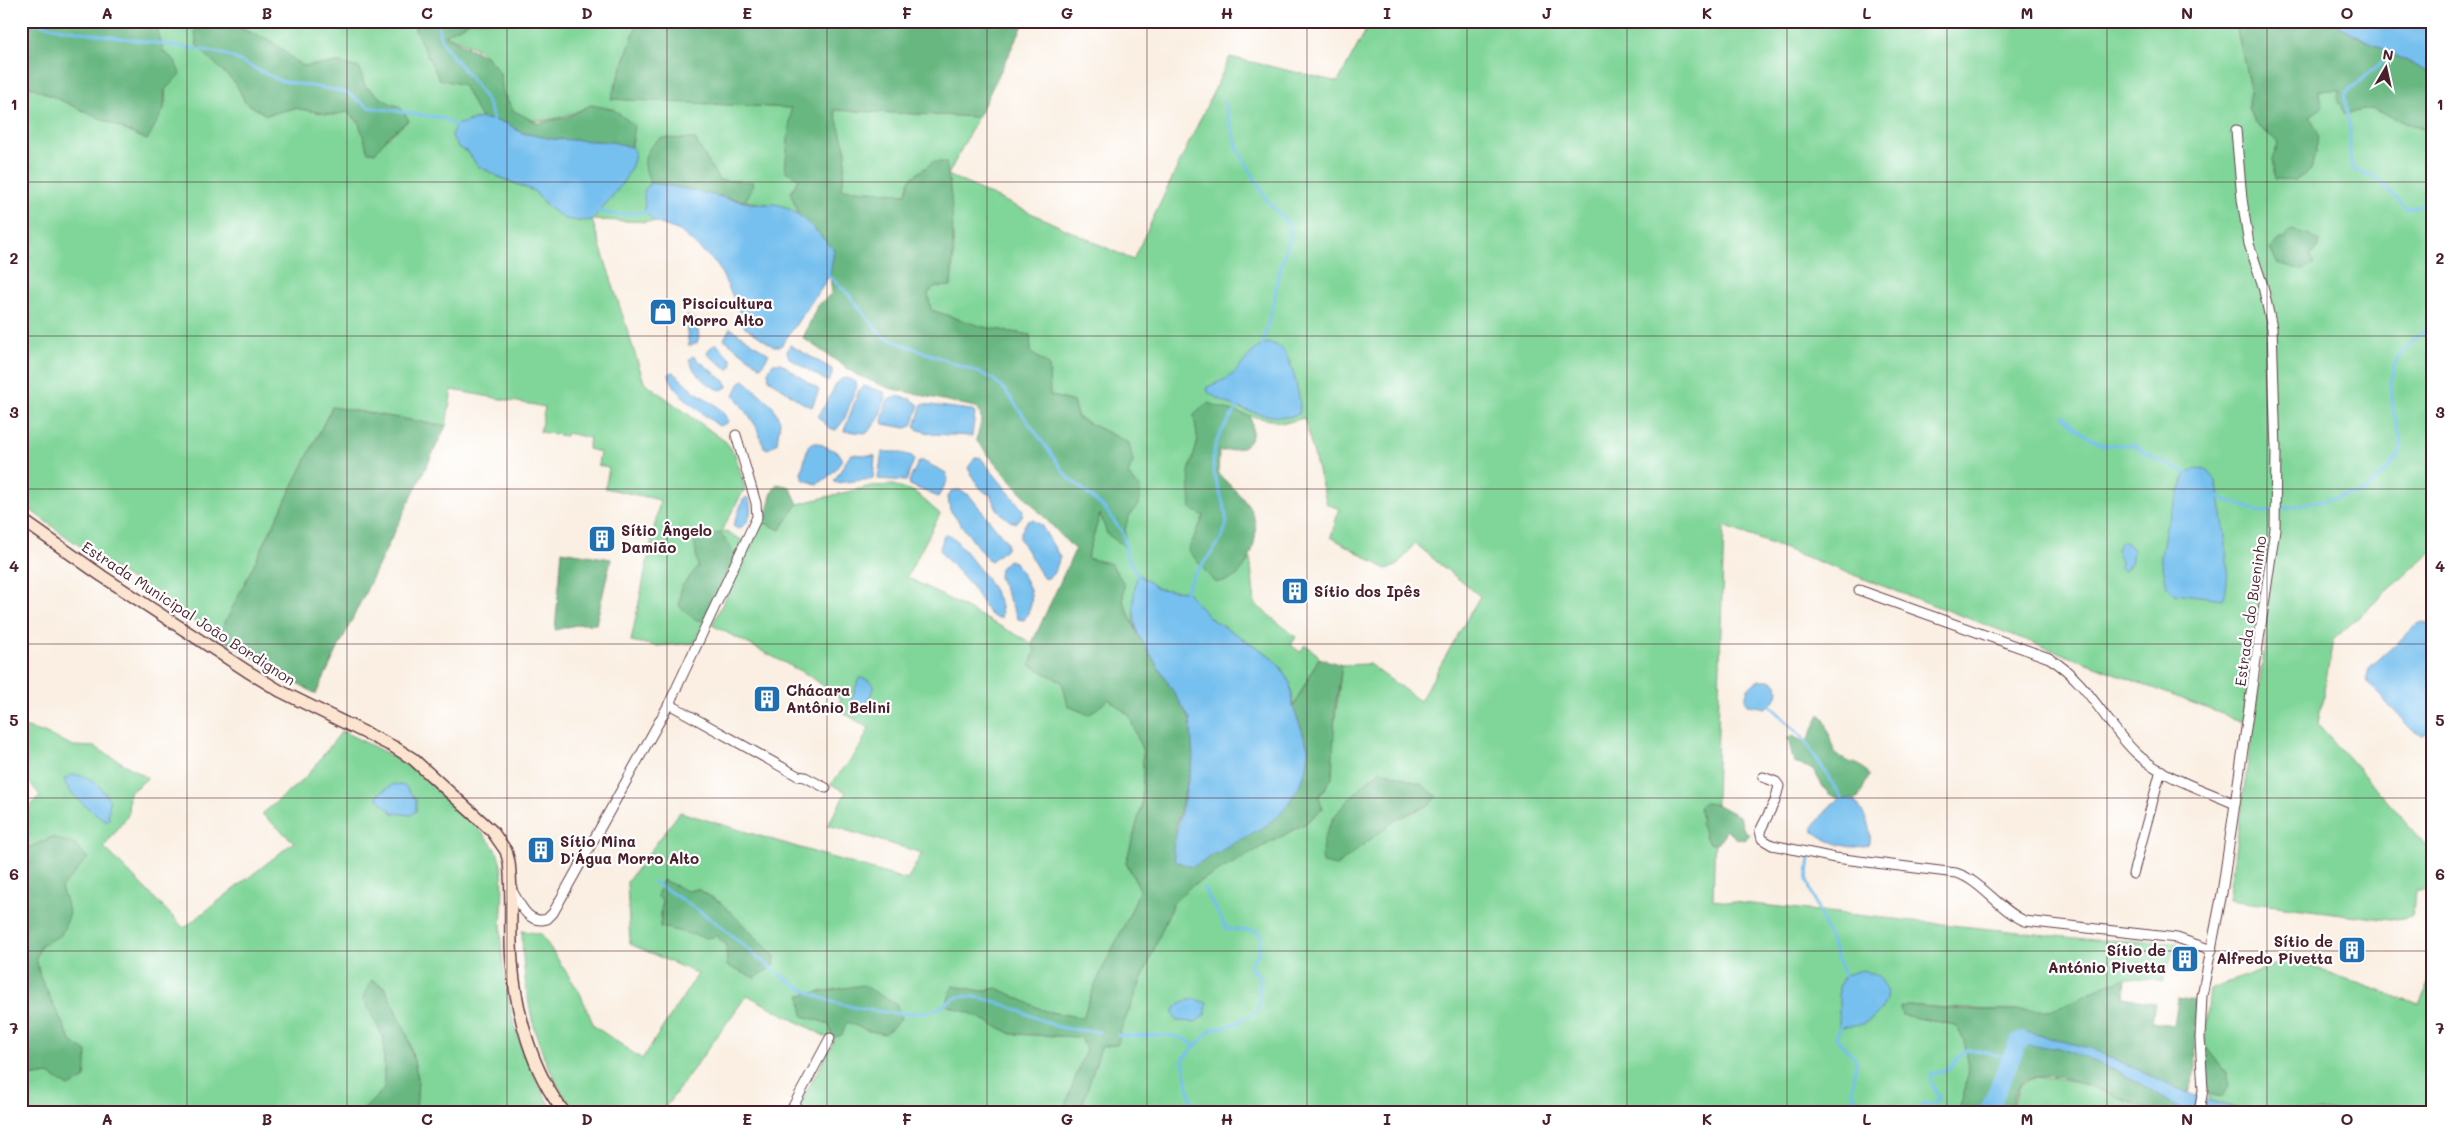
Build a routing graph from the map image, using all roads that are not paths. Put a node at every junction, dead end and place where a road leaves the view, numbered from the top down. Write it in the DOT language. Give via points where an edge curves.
graph roads {
  1 [pos="2236,130"];
  2 [pos="736,435"];
  3 [pos="21,519"];
  4 [pos="1859,590"];
  5 [pos="669,704"];
  6 [pos="2161,770"];
  7 [pos="1763,777"];
  8 [pos="826,788"];
  9 [pos="2235,804"];
  10 [pos="2133,874"];
  11 [pos="510,887"];
  12 [pos="2212,950"];
  13 [pos="830,1038"];
  14 [pos="564,1112"];
  15 [pos="790,1112"];
  16 [pos="2199,1112"];
  1 -- 9 [label="street, Estrada do Bueninho" via="2249,244 2272,328 2276,450 2275,529"];
  2 -- 5 [label="street" via="756,503 757,517"];
  3 -- 11 [label="main road, Estrada Municipal João Bordignon" via="86,566 247,671 413,759 492,831 510,862"];
  4 -- 6 [label="street" via="2055,662 2080,682 2137,754"];
  5 -- 8 [label="street" via="798,776 805,776"];
  5 -- 11 [label="street" via="548,919 528,916"];
  6 -- 9 [label="street"];
  6 -- 10 [label="street"];
  7 -- 12 [label="street" via="1779,786 1760,831 1762,839 1772,845 1835,858 1956,873 1967,877 2007,911 2025,921 2177,938"];
  9 -- 12 [label="street, Estrada do Bueninho"];
  11 -- 14 [label="main road, Estrada Municipal João Bordignon" via="516,993 533,1055"];
  12 -- 16 [label="street, Estrada do Bueninho" via="2202,996 2202,1097"];
  13 -- 15 [label="street"];
}
